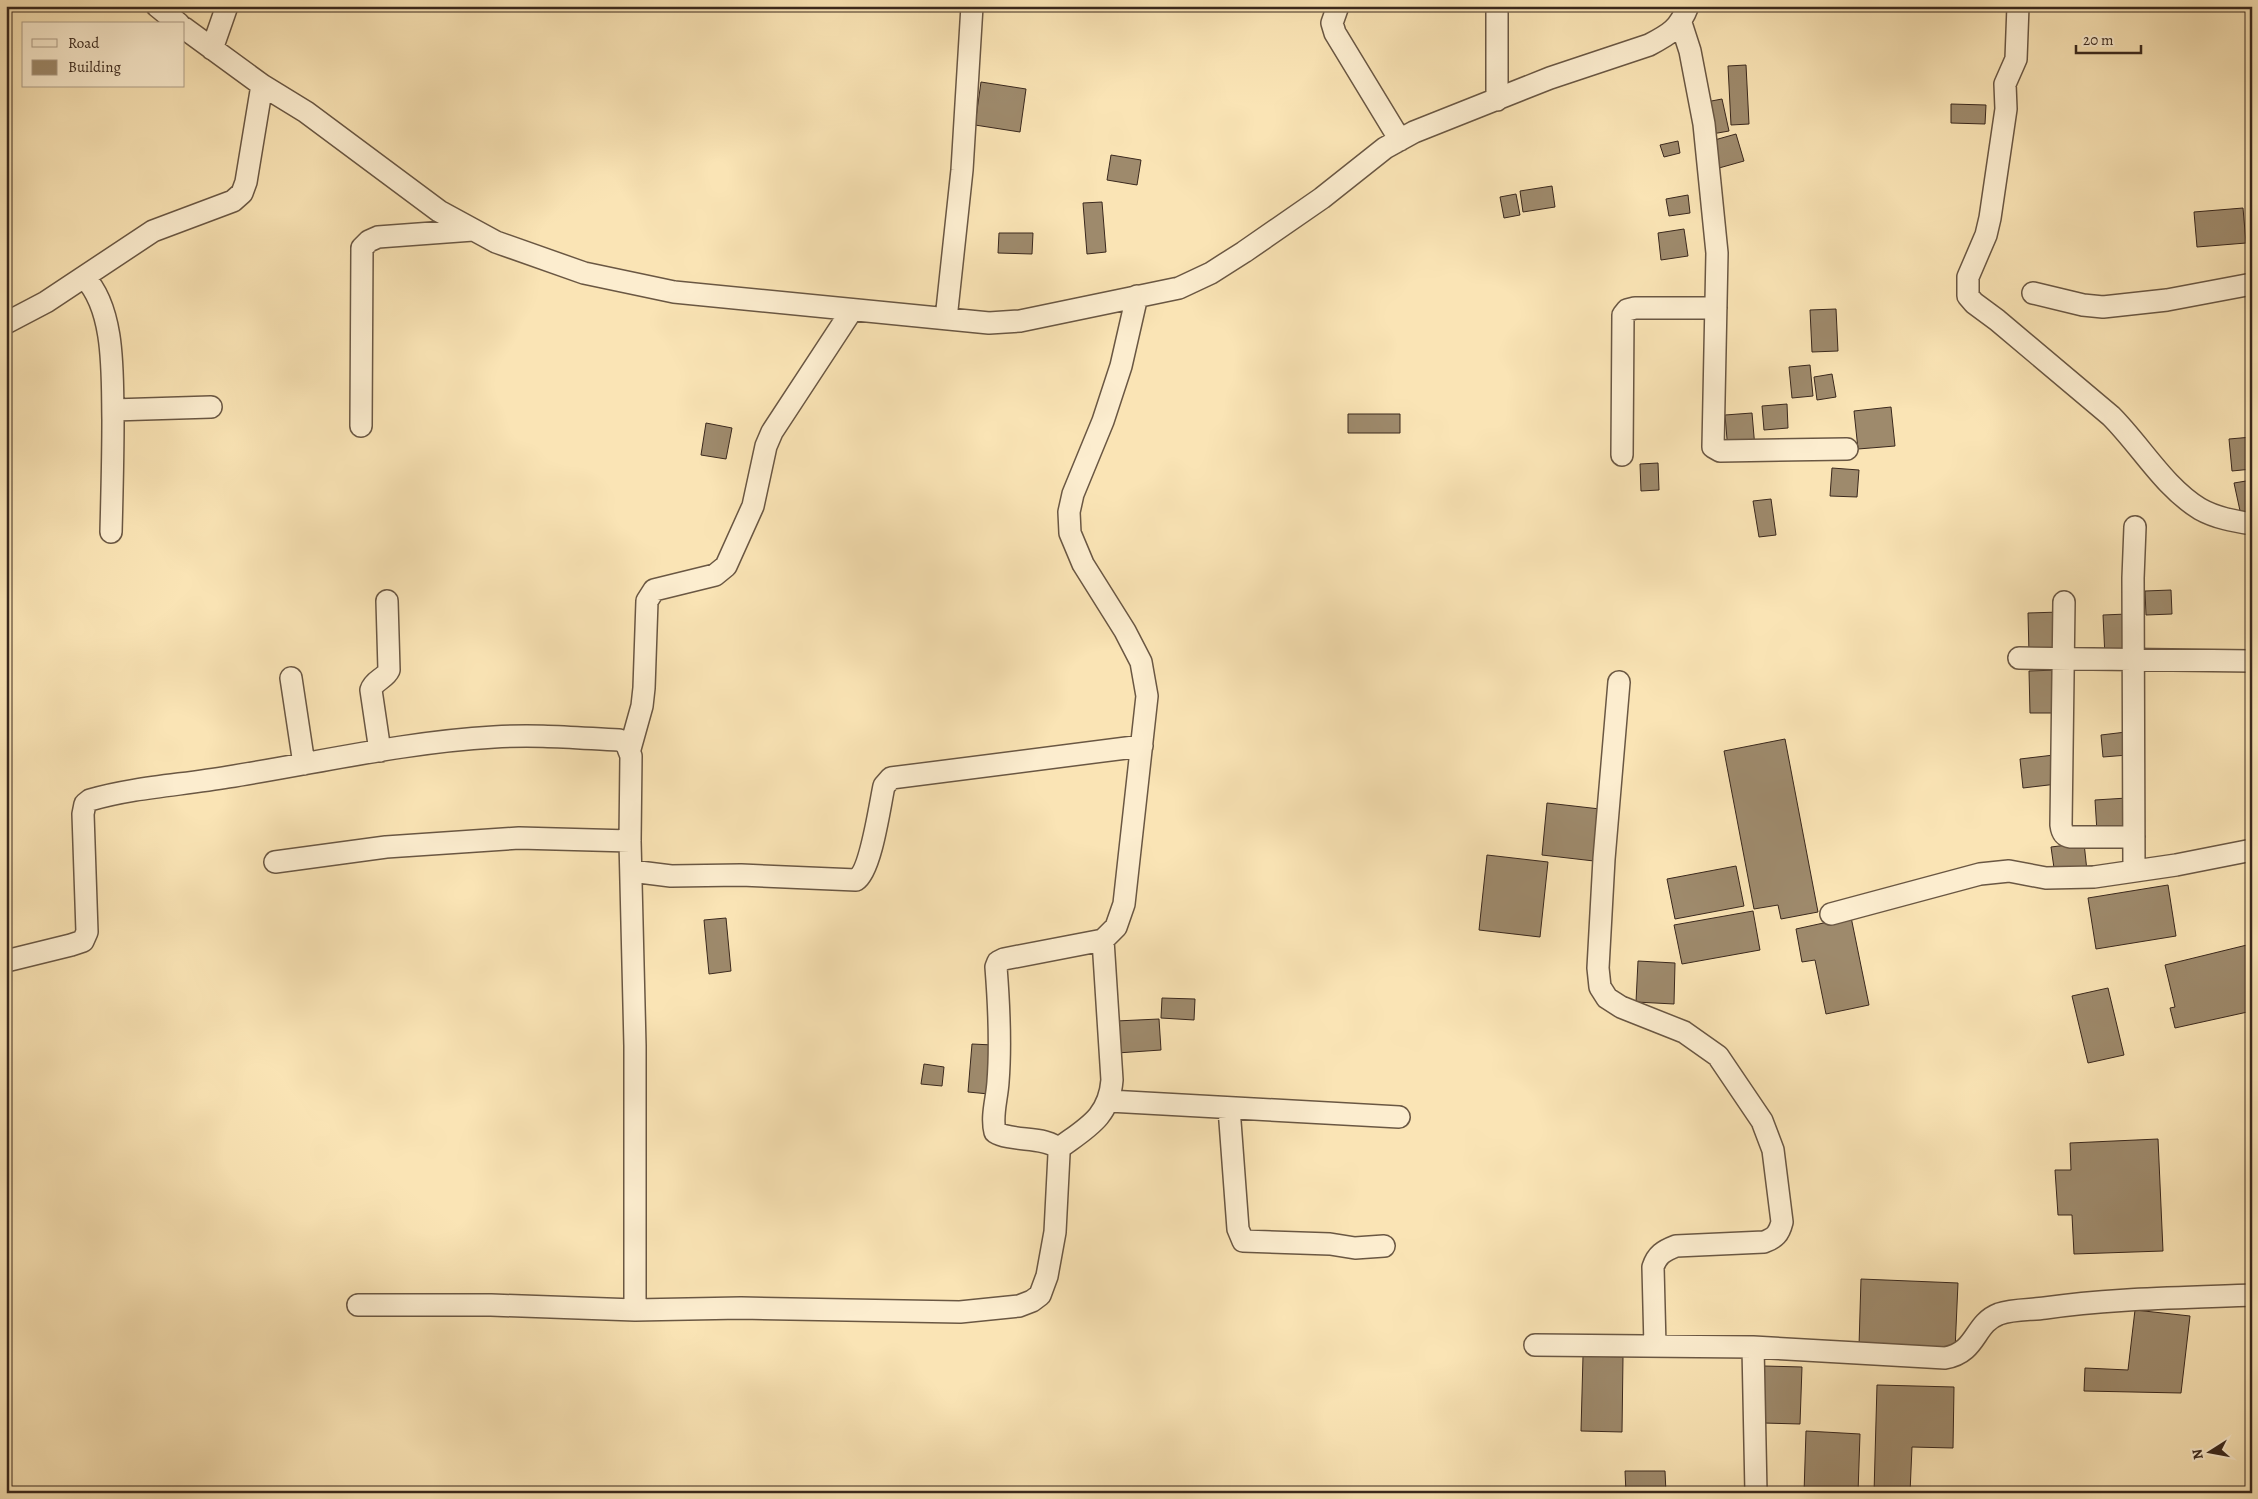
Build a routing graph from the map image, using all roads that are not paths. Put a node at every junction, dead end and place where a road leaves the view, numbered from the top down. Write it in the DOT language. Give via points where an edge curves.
graph roads {
  1 [pos="157,6"];
  2 [pos="227,6"];
  3 [pos="972,6"];
  4 [pos="1338,6"];
  5 [pos="1497,6"];
  6 [pos="2018,6"];
  7 [pos="1684,15"];
  8 [pos="177,22"];
  9 [pos="185,29"];
  10 [pos="212,48"];
  11 [pos="262,85"];
  12 [pos="1498,100"];
  13 [pos="1400,140"];
  14 [pos="473,230"];
  15 [pos="2252,284"];
  16 [pos="92,287"];
  17 [pos="2033,293"];
  18 [pos="1137,296"];
  19 [pos="1716,308"];
  20 [pos="852,310"];
  21 [pos="946,319"];
  22 [pos="6,323"];
  23 [pos="211,407"];
  24 [pos="113,410"];
  25 [pos="361,426"];
  26 [pos="1848,449"];
  27 [pos="1622,455"];
  28 [pos="2252,524"];
  29 [pos="2135,527"];
  30 [pos="111,532"];
  31 [pos="386,601"];
  32 [pos="2064,602"];
  33 [pos="2019,658"];
  34 [pos="2064,659"];
  35 [pos="2134,659"];
  36 [pos="2252,661"];
  37 [pos="291,678"];
  38 [pos="1619,682"];
  39 [pos="1142,746"];
  40 [pos="630,749"];
  41 [pos="380,751"];
  42 [pos="304,764"];
  43 [pos="2134,837"];
  44 [pos="630,841"];
  45 [pos="2252,850"];
  46 [pos="275,862"];
  47 [pos="630,870"];
  48 [pos="2134,871"];
  49 [pos="1831,914"];
  50 [pos="1103,940"];
  51 [pos="6,961"];
  52 [pos="1109,1101"];
  53 [pos="1229,1108"];
  54 [pos="1399,1117"];
  55 [pos="1058,1149"];
  56 [pos="1384,1246"];
  57 [pos="2252,1295"];
  58 [pos="358,1305"];
  59 [pos="635,1310"];
  60 [pos="1535,1345"];
  61 [pos="1655,1346"];
  62 [pos="1753,1347"];
  63 [pos="1756,1493"];
  1 -- 8 [label="street"];
  2 -- 10 [label="street"];
  3 -- 21 [label="street" via="962,170"];
  4 -- 13 [label="street" via="1332,23 1335,33"];
  5 -- 12 [label="street"];
  6 -- 28 [label="street" via="2016,59 2005,84 2006,109 1990,218 1968,278 1968,296 2111,416 2186,500 2217,517"];
  7 -- 12 [label="street" via="1664,37 1649,45 1550,78"];
  7 -- 19 [label="street" via="1704,124 1717,253"];
  9 -- 10 [label="street"];
  10 -- 11 [label="street"];
  11 -- 14 [label="street" via="306,112 439,211"];
  11 -- 16 [label="street" via="242,193 233,201 153,231"];
  12 -- 13 [label="street"];
  13 -- 18 [label="street" via="1385,148 1322,198 1211,273 1179,288"];
  14 -- 20 [label="street" via="496,242 584,273 665,290"];
  14 -- 25 [label="street" via="378,237 362,248"];
  15 -- 17 [label="street" via="2167,300 2102,307"];
  16 -- 22 [label="street" via="46,302"];
  16 -- 24 [label="street" via="108,334 113,362"];
  18 -- 21 [label="street" via="1003,324"];
  18 -- 39 [label="street" via="1121,366 1069,512 1070,533 1083,564 1125,630 1141,662 1147,696"];
  19 -- 26 [label="street" via="1713,447 1720,451"];
  19 -- 27 [label="street" via="1635,308 1623,315"];
  20 -- 21 [label="street"];
  20 -- 40 [label="street" via="772,432 753,506 726,566 715,575 659,588 650,594 642,706"];
  23 -- 24 [label="street"];
  24 -- 30 [label="street"];
  29 -- 35 [label="street"];
  31 -- 41 [label="street" via="389,670 371,690"];
  32 -- 34 [label="street"];
  33 -- 34 [label="street"];
  34 -- 35 [label="street"];
  34 -- 43 [label="street" via="2062,832 2071,837"];
  35 -- 36 [label="street"];
  35 -- 43 [label="street"];
  37 -- 42 [label="street"];
  38 -- 61 [label="street" via="1604,859 1598,968 1600,987 1607,998 1621,1007 1684,1032 1718,1056 1762,1120 1773,1150 1782,1222 1775,1238 1764,1242 1676,1246 1663,1251 1652,1267"];
  39 -- 47 [label="street" via="891,778 884,786 863,873 856,880 741,875 670,876"];
  39 -- 50 [label="street" via="1124,904 1116,927"];
  40 -- 41 [label="street" via="620,740 496,736"];
  40 -- 44 [label="street"];
  41 -- 42 [label="street"];
  42 -- 51 [label="street" via="158,786 90,800 85,804 83,814 87,932 82,941 71,945"];
  43 -- 48 [label="street"];
  44 -- 46 [label="street" via="519,838 386,847"];
  44 -- 47 [label="street"];
  45 -- 48 [label="street"];
  47 -- 59 [label="street" via="635,1046"];
  48 -- 49 [label="street" via="2094,877 2046,878 2009,870 1980,874"];
  50 -- 52 [label="street" via="1112,1080"];
  50 -- 55 [label="street" via="1004,959 996,967 999,1007 995,1132 1052,1144"];
  52 -- 53 [label="street"];
  52 -- 55 [label="street" via="1098,1119"];
  53 -- 54 [label="street"];
  53 -- 56 [label="street" via="1238,1229 1243,1241 1355,1248"];
  55 -- 59 [label="street" via="1055,1232 1047,1276 1040,1295 1032,1302 960,1312 741,1308"];
  57 -- 62 [label="street" via="2075,1304 1999,1314 1986,1323 1967,1349 1958,1356 1945,1358"];
  58 -- 59 [label="street"];
  60 -- 61 [label="street"];
  61 -- 62 [label="street"];
  62 -- 63 [label="street"];
}
